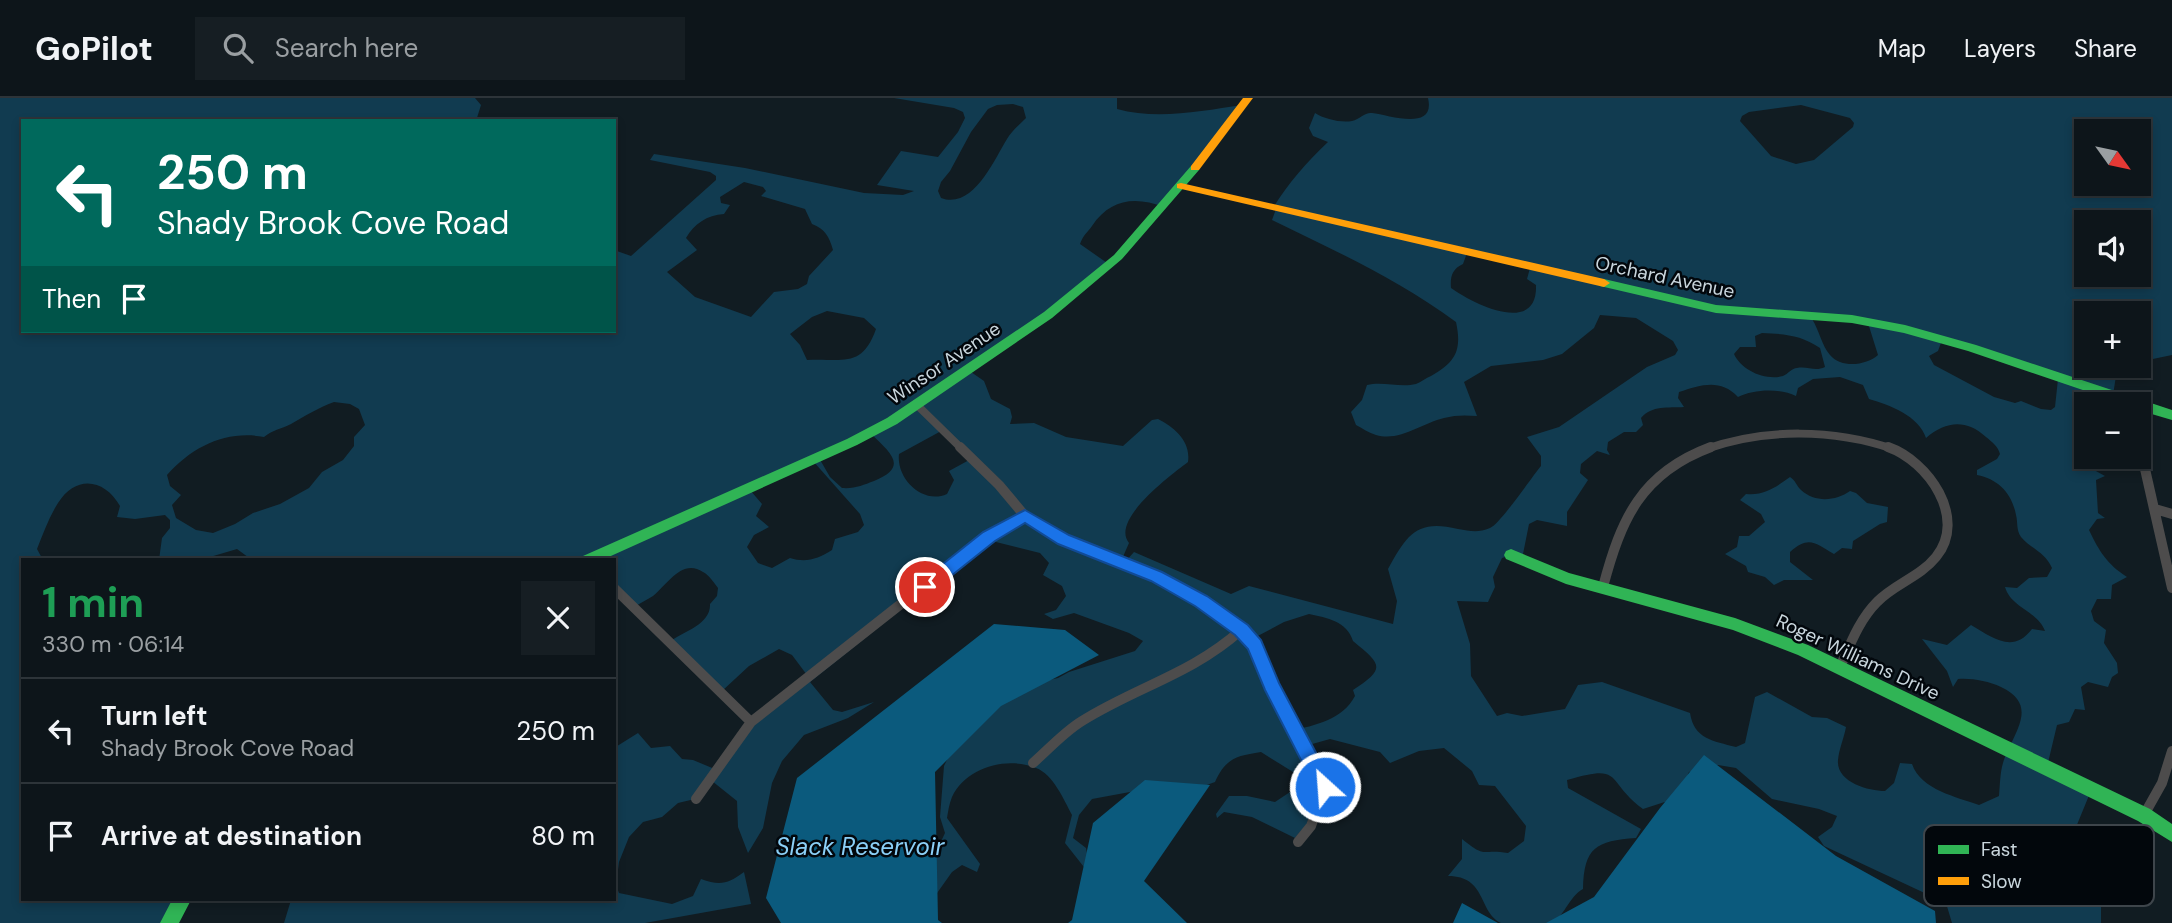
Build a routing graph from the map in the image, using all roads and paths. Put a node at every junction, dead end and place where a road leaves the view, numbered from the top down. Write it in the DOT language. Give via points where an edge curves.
graph roads {
  1 [pos="1248,98"];
  2 [pos="1181,186"];
  3 [pos="2099,392"];
  4 [pos="917,405"];
  5 [pos="2151,409"];
  6 [pos="2172,415"];
  7 [pos="2145,469"];
  8 [pos="2155,509"];
  9 [pos="2172,514"];
  10 [pos="1025,516"];
  11 [pos="1511,555"];
  12 [pos="592,558"];
  13 [pos="1603,587"];
  14 [pos="2172,587"];
  15 [pos="616,590"];
  16 [pos="1241,630"];
  17 [pos="1840,667"];
  18 [pos="751,722"];
  19 [pos="2172,751"];
  20 [pos="1033,762"];
  21 [pos="695,799"];
  22 [pos="2144,816"];
  23 [pos="2172,834"];
  24 [pos="1298,842"];
  25 [pos="181,901"];
  26 [pos="169,923"];
  1 -- 2 [label="street, Winsor Avenue"];
  2 -- 3 [label="street, Orchard Avenue" via="1716,309 1890,326"];
  2 -- 4 [label="street, Winsor Avenue" via="1118,257 1088,283"];
  4 -- 10 [label="street"];
  4 -- 12 [label="street, Winsor Avenue" via="852,442"];
  5 -- 6 [label="street, Orchard Avenue"];
  7 -- 8 [label="street"];
  8 -- 9 [label="street"];
  8 -- 14 [label="street"];
  10 -- 16 [label="street" via="1063,540 1156,576"];
  10 -- 18 [label="street" via="958,559"];
  11 -- 13 [label="street, Roger Williams Drive" via="1566,578"];
  13 -- 17 [label="street, Roger Williams Drive" via="1735,624"];
  13 -- 17 [label="street" via="1636,499 1655,480 1700,452 1760,435 1797,434 1833,436 1893,449 1911,457 1941,496 1948,524 1946,540 1931,565 1876,603 1856,631"];
  15 -- 18 [label="street"];
  16 -- 20 [label="street" via="1184,673 1081,721"];
  16 -- 24 [label="street" via="1255,645 1325,787 1311,826"];
  17 -- 22 [label="street, Roger Williams Drive"];
  18 -- 21 [label="street"];
  19 -- 22 [label="street"];
  22 -- 23 [label="street, Roger Williams Drive"];
  25 -- 26 [label="street"];
}
